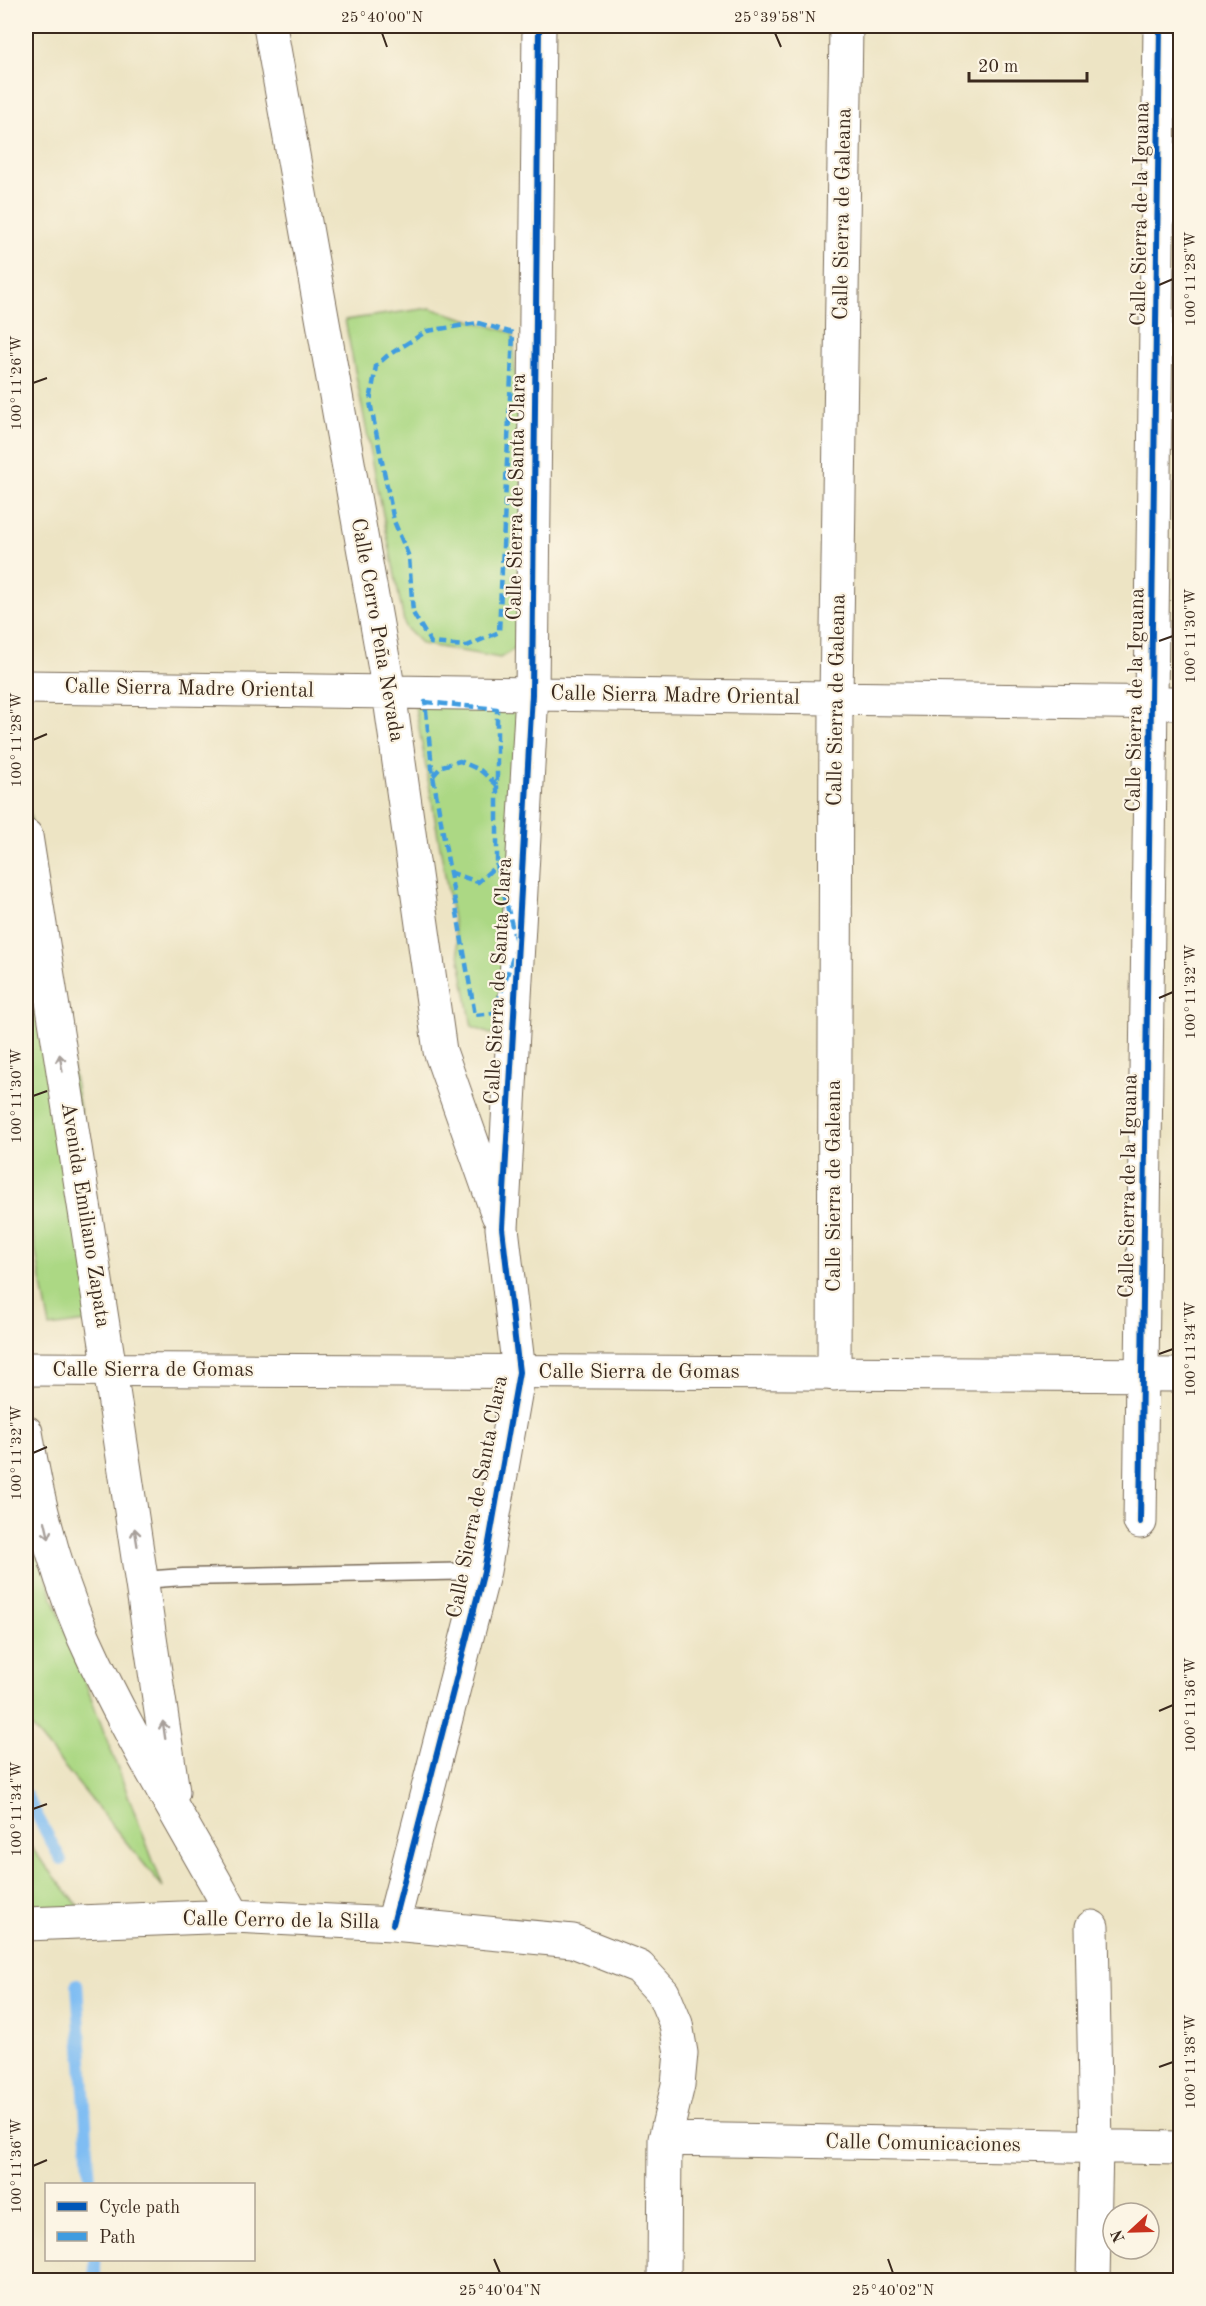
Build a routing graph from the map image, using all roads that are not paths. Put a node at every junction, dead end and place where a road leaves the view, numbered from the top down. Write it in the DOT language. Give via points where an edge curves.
graph roads {
  1 [pos="270,26"];
  2 [pos="539,26"];
  3 [pos="846,26"];
  4 [pos="1160,26"];
  5 [pos="26,687"];
  6 [pos="388,692"];
  7 [pos="532,694"];
  8 [pos="836,699"];
  9 [pos="1167,703"];
  10 [pos="26,836"];
  11 [pos="502,1228"];
  12 [pos="26,1369"];
  13 [pos="110,1370"];
  14 [pos="519,1372"];
  15 [pos="834,1374"];
  16 [pos="1143,1375"];
  17 [pos="1180,1376"];
  18 [pos="26,1432"];
  19 [pos="1140,1522"];
  20 [pos="484,1571"];
  21 [pos="143,1580"];
  22 [pos="176,1808"];
  23 [pos="234,1916"];
  24 [pos="26,1924"];
  25 [pos="393,1924"];
  26 [pos="1092,1927"];
  27 [pos="665,2139"];
  28 [pos="1096,2147"];
  29 [pos="1180,2148"];
  30 [pos="664,2280"];
  31 [pos="1094,2280"];
  1 -- 6 [label="street, Calle Cerro Peña Nevada"];
  2 -- 7 [label="street, Calle Sierra de Santa Clara"];
  3 -- 8 [label="street, Calle Sierra de Galeana"];
  4 -- 9 [label="street, Calle Sierra de la Iguana"];
  5 -- 6 [label="street, Calle Sierra Madre Oriental"];
  6 -- 7 [label="street, Calle Sierra Madre Oriental"];
  6 -- 11 [label="street, Calle Cerro Peña Nevada" via="440,1051"];
  7 -- 8 [label="street, Calle Sierra Madre Oriental"];
  7 -- 11 [label="street, Calle Sierra de Santa Clara"];
  8 -- 9 [label="street, Calle Sierra Madre Oriental"];
  8 -- 15 [label="street, Calle Sierra de Galeana"];
  9 -- 16 [label="street, Calle Sierra de la Iguana"];
  13 -- 10 [label="street, Avenida Emiliano Zapata, one-way"];
  11 -- 14 [label="street, Calle Sierra de Santa Clara"];
  12 -- 13 [label="street, Calle Sierra de Gomas"];
  13 -- 14 [label="street, Calle Sierra de Gomas"];
  21 -- 13 [label="street, Avenida Emiliano Zapata, one-way"];
  14 -- 15 [label="street, Calle Sierra de Gomas"];
  14 -- 20 [label="street, Calle Sierra de Santa Clara"];
  15 -- 16 [label="street, Calle Sierra de Gomas"];
  16 -- 17 [label="street, Calle Sierra de Gomas"];
  16 -- 19 [label="street, Calle Sierra de la Iguana"];
  18 -- 22 [label="street, Avenida Emiliano Zapata, one-way" via="48,1539 83,1636 129,1731"];
  20 -- 21 [label="lane"];
  20 -- 25 [label="street, Calle Sierra de Santa Clara"];
  22 -- 21 [label="street, Avenida Emiliano Zapata, one-way"];
  22 -- 23 [label="street, Avenida Emiliano Zapata"];
  23 -- 24 [label="street, Calle Cerro de la Silla"];
  23 -- 25 [label="street, Calle Cerro de la Silla"];
  25 -- 27 [label="street, Calle Cerro de la Silla" via="573,1941 639,1967 663,1993 676,2024 681,2053"];
  26 -- 28 [label="street"];
  27 -- 28 [label="street, Calle Comunicaciones"];
  27 -- 30 [label="street"];
  28 -- 29 [label="street, Calle Comunicaciones"];
  28 -- 31 [label="street"];
}
